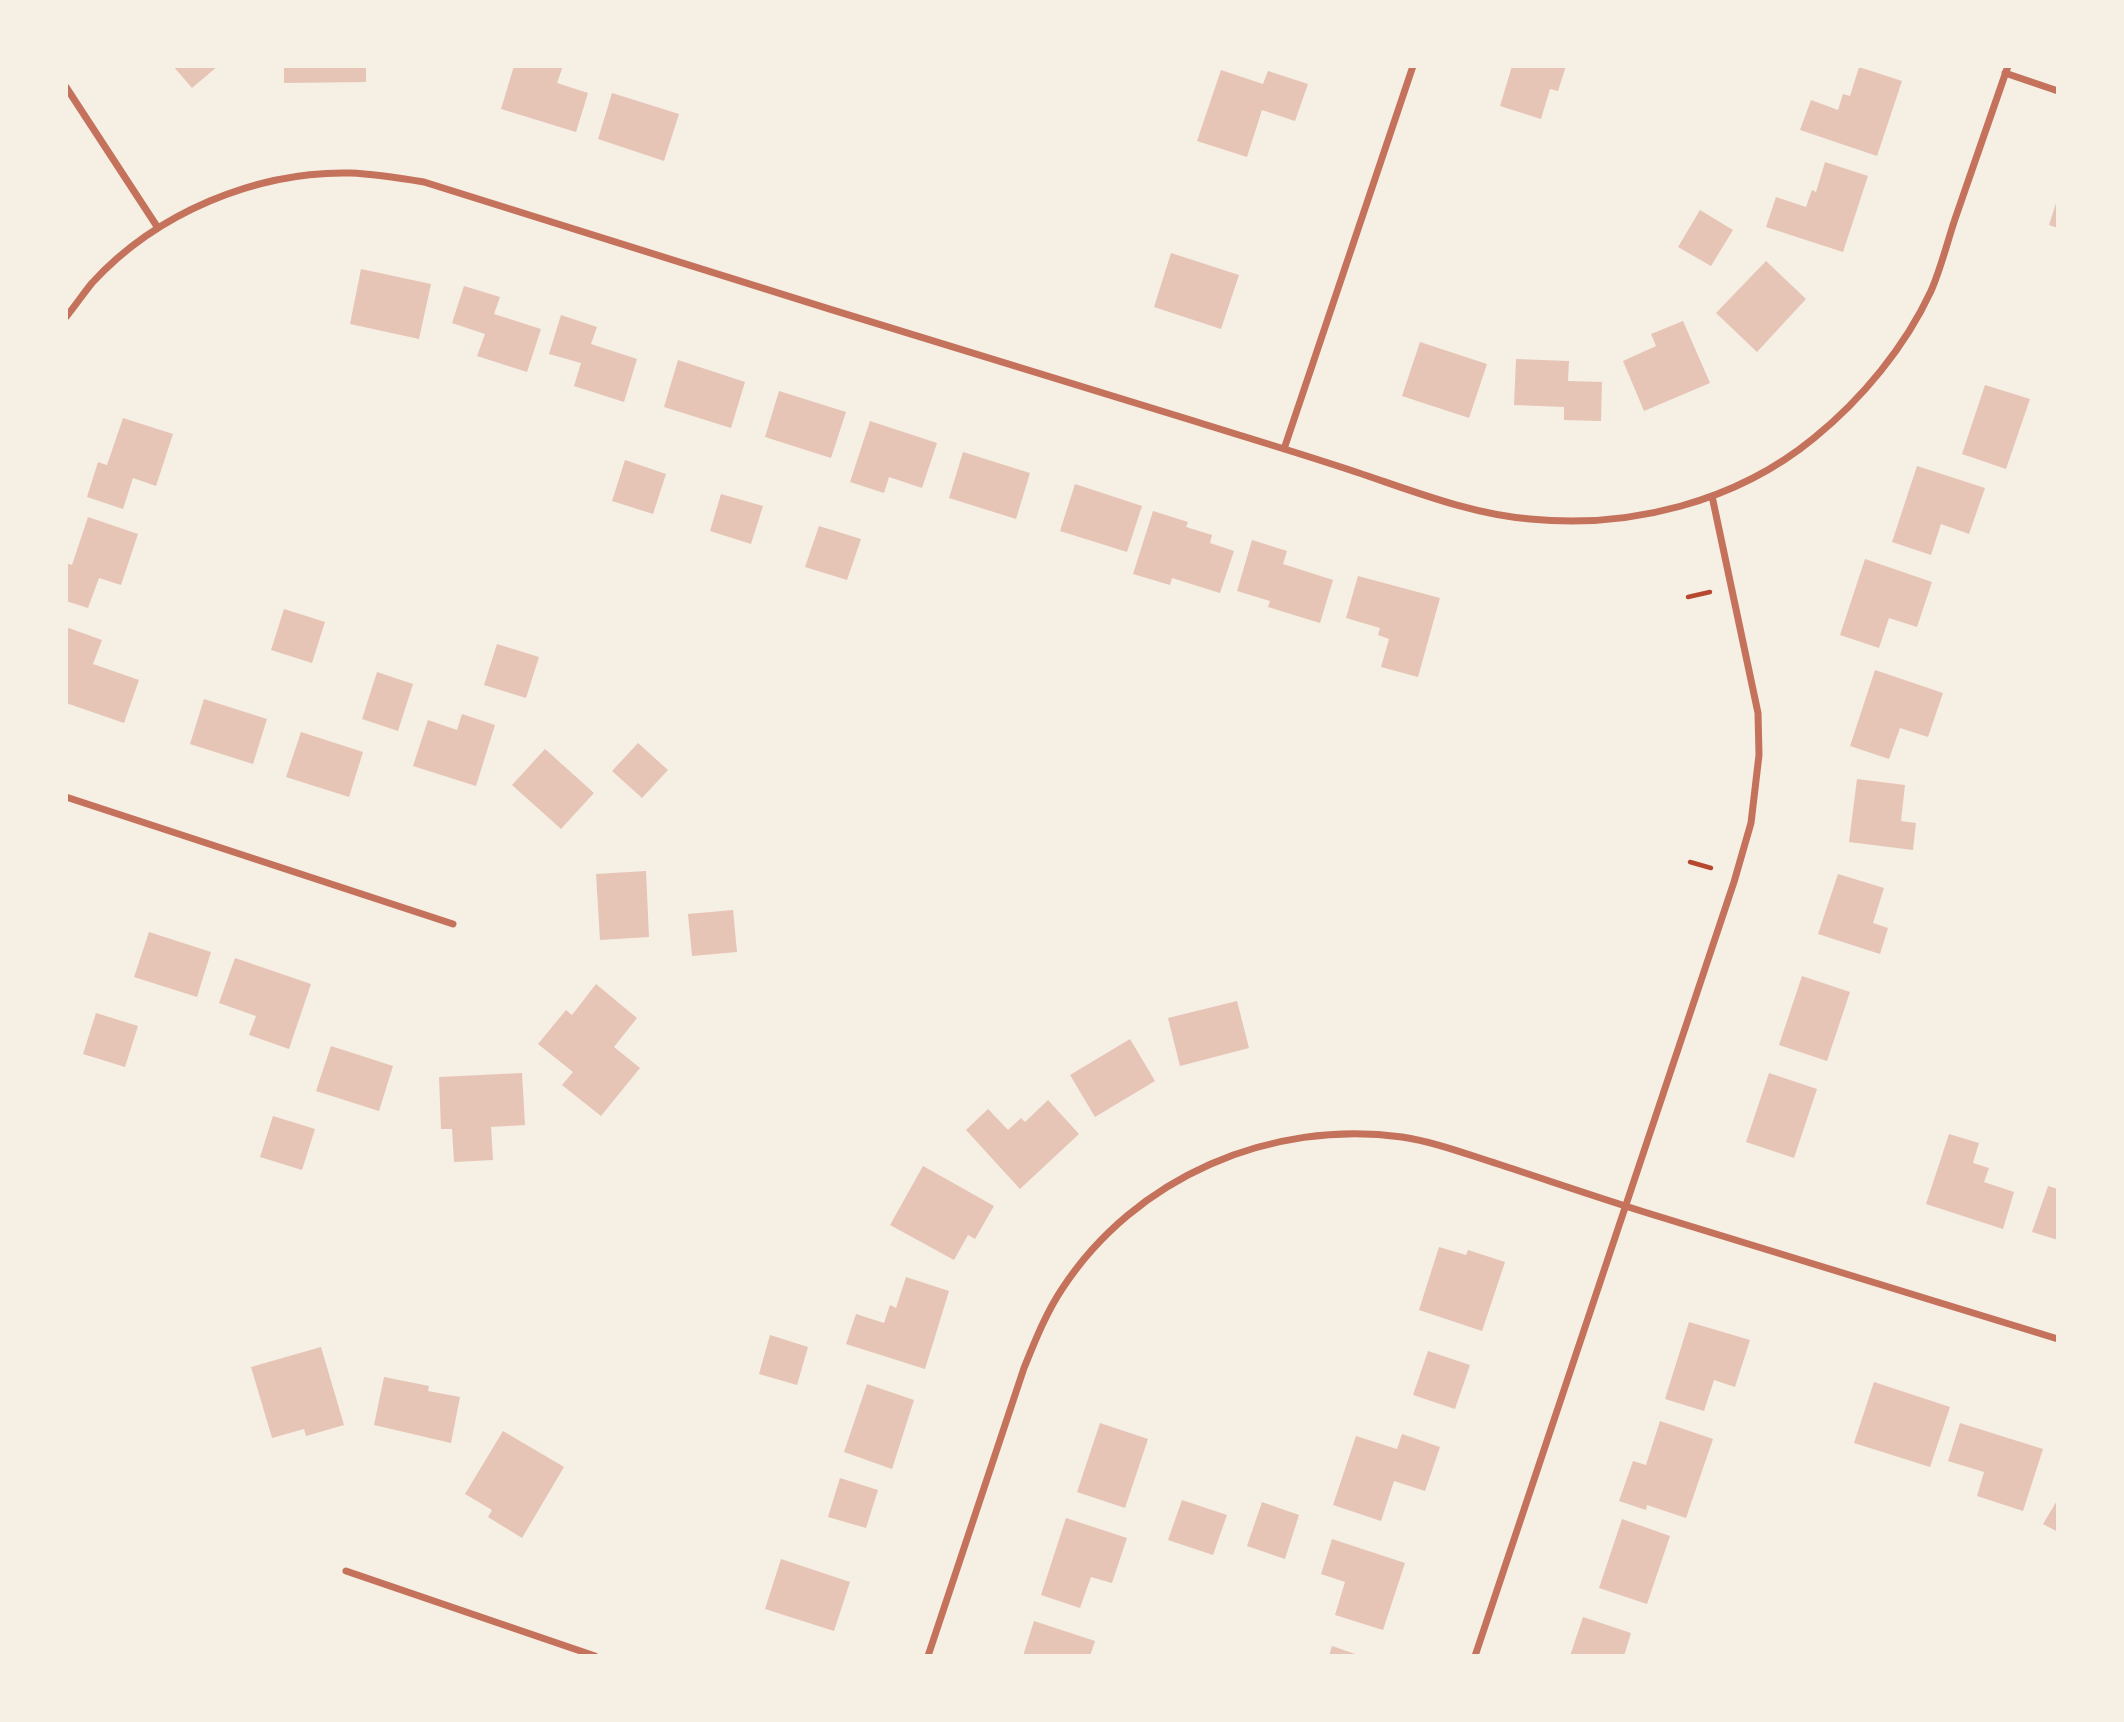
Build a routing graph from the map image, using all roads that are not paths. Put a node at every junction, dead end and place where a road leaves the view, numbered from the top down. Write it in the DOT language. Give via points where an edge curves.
graph roads {
  1 [pos="1413,66"];
  2 [pos="2006,70"];
  3 [pos="66,87"];
  4 [pos="2057,90"];
  5 [pos="158,228"];
  6 [pos="66,317"];
  7 [pos="1284,449"];
  8 [pos="1712,496"];
  9 [pos="66,797"];
  10 [pos="453,924"];
  11 [pos="1626,1206"];
  12 [pos="2057,1339"];
  13 [pos="346,1572"];
  14 [pos="595,1656"];
  15 [pos="928,1656"];
  16 [pos="1475,1656"];
  1 -- 7 [label="street"];
  2 -- 4 [label="street"];
  2 -- 8 [label="street" via="1931,290 1899,347 1857,399 1813,440 1768,469"];
  3 -- 5 [label="street"];
  5 -- 6 [label="street" via="93,283"];
  5 -- 7 [label="street" via="215,199 287,178 348,173 424,182"];
  7 -- 8 [label="street" via="1458,506 1527,519 1624,519"];
  8 -- 11 [label="street" via="1758,713 1759,755 1751,823"];
  9 -- 10 [label="street"];
  11 -- 12 [label="street"];
  11 -- 15 [label="street" via="1439,1145 1352,1133 1300,1137 1239,1151 1193,1171 1147,1199 1084,1259 1038,1333"];
  11 -- 16 [label="street"];
  13 -- 14 [label="street"];
}
